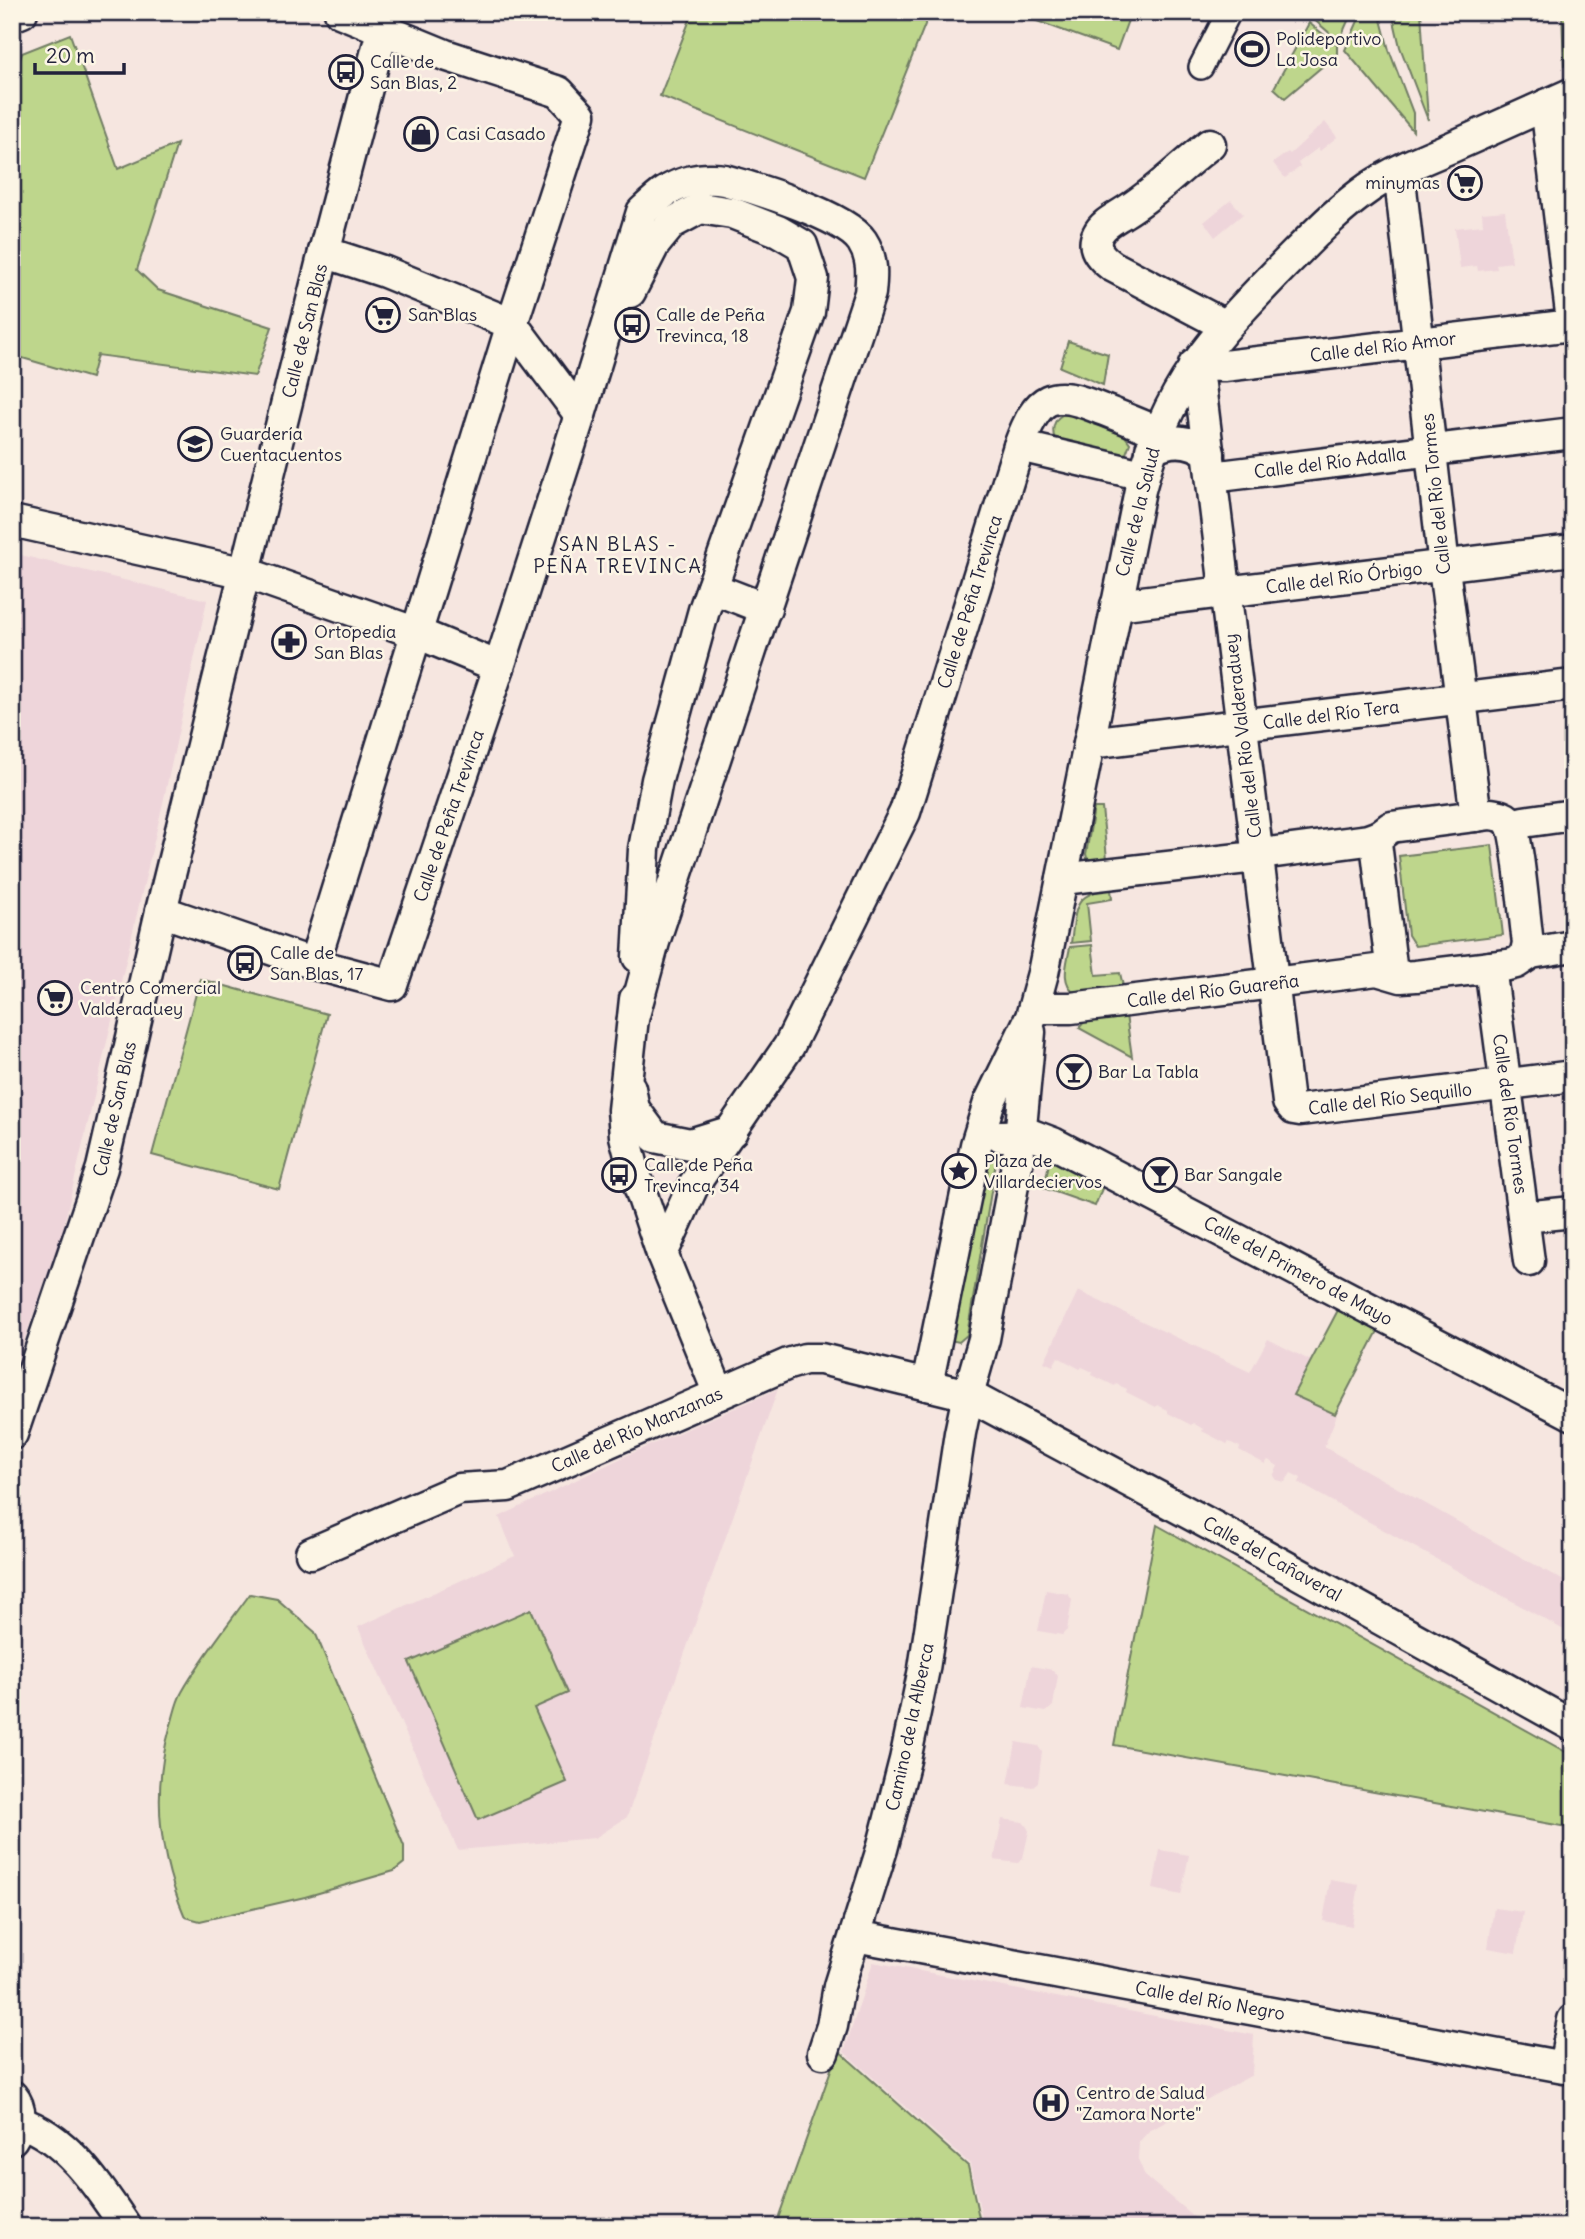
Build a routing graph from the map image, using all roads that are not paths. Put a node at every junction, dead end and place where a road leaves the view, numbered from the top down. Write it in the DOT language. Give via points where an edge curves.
graph roads {
  1 [pos="22,12"];
  2 [pos="340,12"];
  3 [pos="1229,12"];
  4 [pos="12,16"];
  5 [pos="385,21"];
  6 [pos="1201,67"];
  7 [pos="1560,99"];
  8 [pos="1210,144"];
  9 [pos="1399,171"];
  10 [pos="763,193"];
  11 [pos="751,220"];
  12 [pos="324,252"];
  13 [pos="512,324"];
  14 [pos="1572,325"];
  15 [pos="1226,326"];
  16 [pos="1573,331"];
  17 [pos="1419,343"];
  18 [pos="1194,365"];
  19 [pos="580,415"];
  20 [pos="1573,433"];
  21 [pos="1019,446"];
  22 [pos="1432,450"];
  23 [pos="1151,452"];
  24 [pos="1210,465"];
  25 [pos="12,521"];
  26 [pos="1573,550"];
  27 [pos="1445,565"];
  28 [pos="246,573"];
  29 [pos="712,588"];
  30 [pos="1226,592"];
  31 [pos="1116,605"];
  32 [pos="766,609"];
  33 [pos="417,633"];
  34 [pos="499,667"];
  35 [pos="1573,685"];
  36 [pos="1461,699"];
  37 [pos="1241,725"];
  38 [pos="1089,743"];
  39 [pos="1573,815"];
  40 [pos="1476,816"];
  41 [pos="1512,827"];
  42 [pos="1380,835"];
  43 [pos="1257,855"];
  44 [pos="1062,879"];
  45 [pos="161,911"];
  46 [pos="1573,946"];
  47 [pos="1525,956"];
  48 [pos="314,964"];
  49 [pos="1490,967"];
  50 [pos="1392,973"];
  51 [pos="1273,983"];
  52 [pos="1034,1008"];
  53 [pos="633,1019"];
  54 [pos="1573,1076"];
  55 [pos="627,1077"];
  56 [pos="1507,1085"];
  57 [pos="1292,1107"];
  58 [pos="732,1131"];
  59 [pos="1021,1135"];
  60 [pos="976,1145"];
  61 [pos="1573,1212"];
  62 [pos="1524,1217"];
  63 [pos="662,1254"];
  64 [pos="1529,1261"];
  65 [pos="928,1385"];
  66 [pos="719,1394"];
  67 [pos="968,1395"];
  68 [pos="1573,1415"];
  69 [pos="12,1434"];
  70 [pos="311,1553"];
  71 [pos="1573,1727"];
  72 [pos="855,1936"];
  73 [pos="1573,2020"];
  74 [pos="823,2053"];
  75 [pos="14,2119"];
  76 [pos="126,2227"];
  1 -- 4 [label="street"];
  2 -- 5 [label="street"];
  3 -- 6 [label="street"];
  5 -- 12 [label="street, Calle de San Blas"];
  5 -- 13 [label="street" via="445,55 559,92 580,115"];
  7 -- 9 [label="street, Calle de la Salud"];
  7 -- 14 [label="street"];
  8 -- 15 [label="street" via="1104,226 1096,247 1112,266"];
  9 -- 15 [label="street, Calle de la Salud" via="1335,215"];
  9 -- 17 [label="street, Calle del Río Tormes"];
  10 -- 11 [label="street"];
  10 -- 19 [label="street, Calle de Peña Trevinca" via="721,180 693,181 666,190 642,212"];
  10 -- 32 [label="street, Calle de Peña Trevinca" via="839,223 861,240 873,267 870,293"];
  11 -- 19 [label="street, Calle de Peña Trevinca" via="700,208 672,223 634,283"];
  11 -- 29 [label="street, Calle de Peña Trevinca" via="802,245 813,278 809,312"];
  12 -- 13 [label="street, Calle de San Blas"];
  12 -- 28 [label="street, Calle de San Blas"];
  13 -- 19 [label="street"];
  13 -- 33 [label="street"];
  14 -- 16 [label="street"];
  14 -- 17 [label="street, Calle del Río Amor"];
  15 -- 18 [label="street, Calle de la Salud"];
  17 -- 18 [label="street, Calle del Río Amor" via="1224,366"];
  17 -- 22 [label="street, Calle del Río Tormes"];
  18 -- 23 [label="street, Calle de la Salud" via="1170,405"];
  18 -- 24 [label="street, Calle del Río Valderaduey"];
  19 -- 34 [label="street, Calle de Peña Trevinca"];
  20 -- 22 [label="street, Calle del Río Adalla"];
  21 -- 23 [label="street"];
  21 -- 23 [label="street, Calle de Peña Trevinca" via="1036,410 1064,396 1077,399"];
  21 -- 58 [label="street, Calle de Peña Trevinca" via="905,812 789,1046"];
  22 -- 24 [label="street, Calle del Río Adalla"];
  22 -- 27 [label="street, Calle del Río Tormes"];
  23 -- 24 [label="street" via="1180,441 1193,444"];
  23 -- 31 [label="street, Calle de la Salud"];
  24 -- 30 [label="street, Calle del Río Valderaduey"];
  25 -- 28 [label="street"];
  26 -- 27 [label="street, Calle del Río Órbigo"];
  27 -- 30 [label="street, Calle del Río Órbigo"];
  27 -- 36 [label="street, Calle del Río Tormes"];
  28 -- 33 [label="street"];
  28 -- 45 [label="street, Calle de San Blas"];
  29 -- 32 [label="street"];
  29 -- 53 [label="street, Calle de Peña Trevinca" via="657,780 643,849"];
  30 -- 31 [label="street, Calle del Río Órbigo"];
  30 -- 37 [label="street, Calle del Río Valderaduey"];
  31 -- 38 [label="street, Calle de la Salud"];
  32 -- 53 [label="street, Calle de Peña Trevinca" via="654,942"];
  33 -- 34 [label="street"];
  33 -- 48 [label="street"];
  34 -- 48 [label="street, Calle de Peña Trevinca" via="392,985"];
  35 -- 36 [label="street, Calle del Río Tera"];
  36 -- 37 [label="street, Calle del Río Tera"];
  36 -- 40 [label="street, Calle del Río Tormes"];
  37 -- 38 [label="street, Calle del Río Tera"];
  37 -- 43 [label="street, Calle del Río Valderaduey"];
  38 -- 44 [label="street, Calle de la Salud"];
  39 -- 41 [label="street"];
  40 -- 41 [label="street" via="1498,815"];
  40 -- 42 [label="street" via="1395,826"];
  41 -- 47 [label="street" via="1528,943"];
  42 -- 43 [label="street" via="1368,841"];
  42 -- 50 [label="street" via="1376,847"];
  43 -- 44 [label="street"];
  43 -- 51 [label="street, Calle del Río Valderaduey"];
  44 -- 52 [label="street, Calle de la Salud"];
  45 -- 48 [label="street, Calle de Peña Trevinca"];
  45 -- 69 [label="street, Calle de San Blas" via="102,1168"];
  46 -- 47 [label="street"];
  47 -- 49 [label="street" via="1516,963"];
  49 -- 50 [label="street" via="1407,977"];
  49 -- 56 [label="street, Calle del Río Tormes"];
  50 -- 51 [label="street, Calle del Río Guareña" via="1377,970"];
  51 -- 52 [label="street, Calle del Río Guareña" via="1071,1008"];
  51 -- 57 [label="street, Calle del Río Valderaduey" via="1287,1099"];
  52 -- 59 [label="street"];
  52 -- 60 [label="street" via="989,1103"];
  53 -- 55 [label="street, Calle de Peña Trevinca"];
  54 -- 56 [label="street, Calle del Río Sequillo"];
  55 -- 58 [label="street, Calle de Peña Trevinca" via="634,1109 655,1137 690,1144"];
  55 -- 63 [label="street, Calle de Peña Trevinca" via="625,1136"];
  56 -- 57 [label="street, Calle del Río Sequillo" via="1300,1110"];
  56 -- 62 [label="street, Calle del Río Tormes"];
  58 -- 63 [label="street, Calle de Peña Trevinca" via="693,1186"];
  59 -- 60 [label="street"];
  59 -- 67 [label="street" via="984,1339"];
  59 -- 68 [label="street, Calle del Primero de Mayo" via="1054,1143"];
  60 -- 65 [label="street"];
  61 -- 62 [label="street"];
  62 -- 64 [label="street, Calle del Río Tormes"];
  63 -- 66 [label="street, Calle de Peña Trevinca"];
  65 -- 66 [label="street, Calle del Río Manzanas" via="813,1359 788,1364"];
  65 -- 67 [label="street, Calle del Río Manzanas"];
  66 -- 70 [label="street, Calle del Río Manzanas" via="508,1486 459,1489"];
  67 -- 71 [label="street, Calle del Cañaveral"];
  67 -- 72 [label="street, Camino de la Alberca" via="915,1715 892,1814"];
  72 -- 73 [label="street, Calle del Río Negro" via="1564,2067"];
  72 -- 74 [label="street, Camino de la Alberca"];
  75 -- 76 [label="street" via="34,2127 88,2173"];
}
